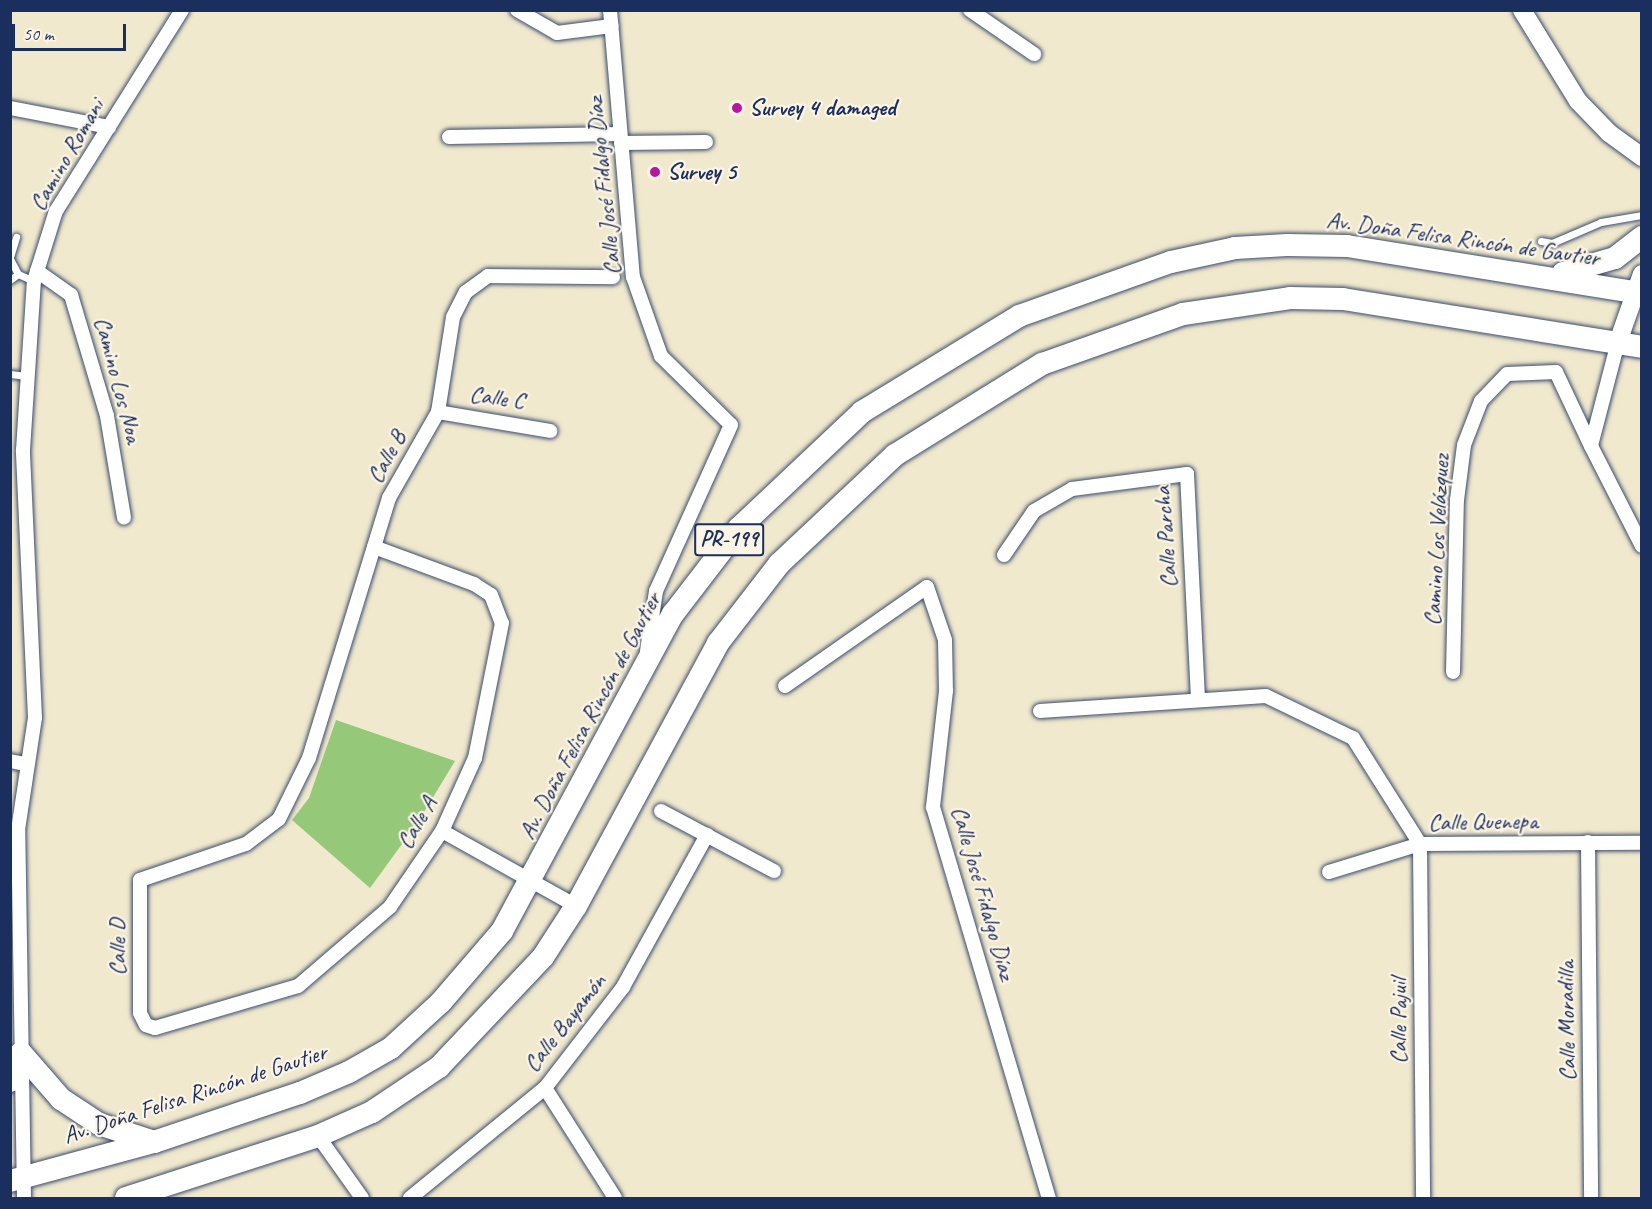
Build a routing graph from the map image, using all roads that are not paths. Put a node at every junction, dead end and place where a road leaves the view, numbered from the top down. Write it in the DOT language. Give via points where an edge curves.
graph roads {
  1 [pos="182,10"];
  2 [pos="517,10"];
  3 [pos="610,10"];
  4 [pos="969,10"];
  5 [pos="1522,10"];
  6 [pos="612,26"];
  7 [pos="1034,54"];
  8 [pos="10,108"];
  9 [pos="109,127"];
  10 [pos="449,138"];
  11 [pos="621,138"];
  12 [pos="706,142"];
  13 [pos="1641,157"];
  14 [pos="1641,215"];
  15 [pos="16,237"];
  16 [pos="1641,237"];
  17 [pos="1542,241"];
  18 [pos="10,258"];
  19 [pos="18,274"];
  20 [pos="1548,275"];
  21 [pos="36,276"];
  22 [pos="613,277"];
  23 [pos="10,280"];
  24 [pos="1639,286"];
  25 [pos="1618,342"];
  26 [pos="1641,347"];
  27 [pos="10,374"];
  28 [pos="27,376"];
  29 [pos="438,412"];
  30 [pos="550,431"];
  31 [pos="1591,446"];
  32 [pos="124,518"];
  33 [pos="1641,546"];
  34 [pos="375,547"];
  35 [pos="1004,555"];
  36 [pos="644,668"];
  37 [pos="1454,672"];
  38 [pos="785,686"];
  39 [pos="1198,700"];
  40 [pos="1040,711"];
  41 [pos="10,761"];
  42 [pos="26,764"];
  43 [pos="662,811"];
  44 [pos="442,831"];
  45 [pos="707,835"];
  46 [pos="1588,842"];
  47 [pos="1641,843"];
  48 [pos="1420,844"];
  49 [pos="774,871"];
  50 [pos="1329,872"];
  51 [pos="140,880"];
  52 [pos="532,881"];
  53 [pos="576,906"];
  54 [pos="140,1013"];
  55 [pos="21,1053"];
  56 [pos="10,1081"];
  57 [pos="545,1088"];
  58 [pos="318,1136"];
  59 [pos="154,1142"];
  60 [pos="21,1189"];
  61 [pos="126,1198"];
  62 [pos="362,1198"];
  63 [pos="410,1198"];
  64 [pos="615,1198"];
  65 [pos="1049,1198"];
  66 [pos="1423,1198"];
  67 [pos="1591,1198"];
  1 -- 9 [label="street, Camino Romani"];
  2 -- 6 [label="street" via="557,33"];
  3 -- 6 [label="street, Calle José Fidalgo Díaz"];
  4 -- 7 [label="street"];
  5 -- 13 [label="street" via="1578,101 1609,133"];
  6 -- 11 [label="street, Calle José Fidalgo Díaz"];
  8 -- 9 [label="street"];
  9 -- 21 [label="street, Camino Romani" via="56,211"];
  10 -- 11 [label="street"];
  11 -- 12 [label="street"];
  11 -- 36 [label="street, Calle José Fidalgo Díaz" via="633,277 661,356 731,425 656,591"];
  14 -- 17 [label="lane" via="1601,222 1552,243"];
  15 -- 18 [label="lane"];
  16 -- 20 [label="main road" via="1615,258 1595,267"];
  18 -- 19 [label="lane"];
  19 -- 21 [label="lane"];
  19 -- 23 [label="lane"];
  20 -- 24 [label="main road, Av. Doña Felisa Rincón de Gautier / PR-199"];
  20 -- 36 [label="main road, Av. Doña Felisa Rincón de Gautier / PR-199" via="1347,246 1235,248 1160,265 1019,316 862,412 738,528 673,614"];
  21 -- 28 [label="street, Camino Romani"];
  21 -- 32 [label="street, Camino Los Noa" via="71,295 107,416"];
  22 -- 29 [label="street, Calle B" via="488,276 466,292 453,317"];
  24 -- 25 [label="street"];
  25 -- 26 [label="main road, PR-199"];
  25 -- 31 [label="street"];
  25 -- 53 [label="main road, PR-199" via="1342,299 1290,298 1183,314 1042,364 895,455 778,564 718,643"];
  27 -- 28 [label="lane"];
  28 -- 42 [label="street, Camino Romani" via="22,450 35,718"];
  29 -- 30 [label="street, Calle C"];
  29 -- 34 [label="street, Calle B" via="389,498"];
  31 -- 33 [label="street"];
  31 -- 37 [label="street, Camino Los Velázquez" via="1556,372 1507,374 1481,401 1464,445 1457,500"];
  34 -- 44 [label="street, Calle A" via="474,584 491,595 502,622 475,758"];
  34 -- 51 [label="street, Calle B" via="309,758 279,819 246,844"];
  35 -- 39 [label="street, Calle Parcha" via="1034,511 1072,489 1187,474"];
  36 -- 52 [label="main road, Av. Doña Felisa Rincón de Gautier / PR-199"];
  38 -- 65 [label="street, Calle José Fidalgo Díaz" via="927,587 945,640 946,691 933,807"];
  39 -- 40 [label="street"];
  39 -- 48 [label="street" via="1266,696 1353,738"];
  41 -- 42 [label="street"];
  42 -- 55 [label="street, Camino Romani" via="18,830"];
  43 -- 45 [label="street"];
  44 -- 52 [label="street"];
  44 -- 54 [label="street, Calle A" via="390,907 298,986 155,1028 146,1025"];
  45 -- 49 [label="street"];
  45 -- 57 [label="street, Calle Bayamón" via="623,987"];
  46 -- 47 [label="street, Calle Quenepa"];
  46 -- 48 [label="street, Calle Quenepa"];
  46 -- 67 [label="street, Calle Moradilla"];
  48 -- 50 [label="street, Calle Quenepa"];
  48 -- 66 [label="street, Calle Pajuil"];
  51 -- 54 [label="street, Calle D"];
  52 -- 53 [label="street"];
  52 -- 59 [label="main road, Av. Doña Felisa Rincón de Gautier / PR-199" via="502,931 441,1002 391,1048 300,1093"];
  53 -- 58 [label="main road, PR-199" via="543,957 439,1067 372,1112"];
  55 -- 56 [label="main road"];
  55 -- 59 [label="main road" via="61,1099 99,1125"];
  55 -- 60 [label="street, Camino Romani"];
  57 -- 63 [label="street, Calle Bayamón"];
  57 -- 64 [label="street"];
  58 -- 61 [label="main road, PR-199"];
  58 -- 62 [label="street"];
  59 -- 60 [label="main road, Av. Doña Felisa Rincón de Gautier / PR-199"];
}
